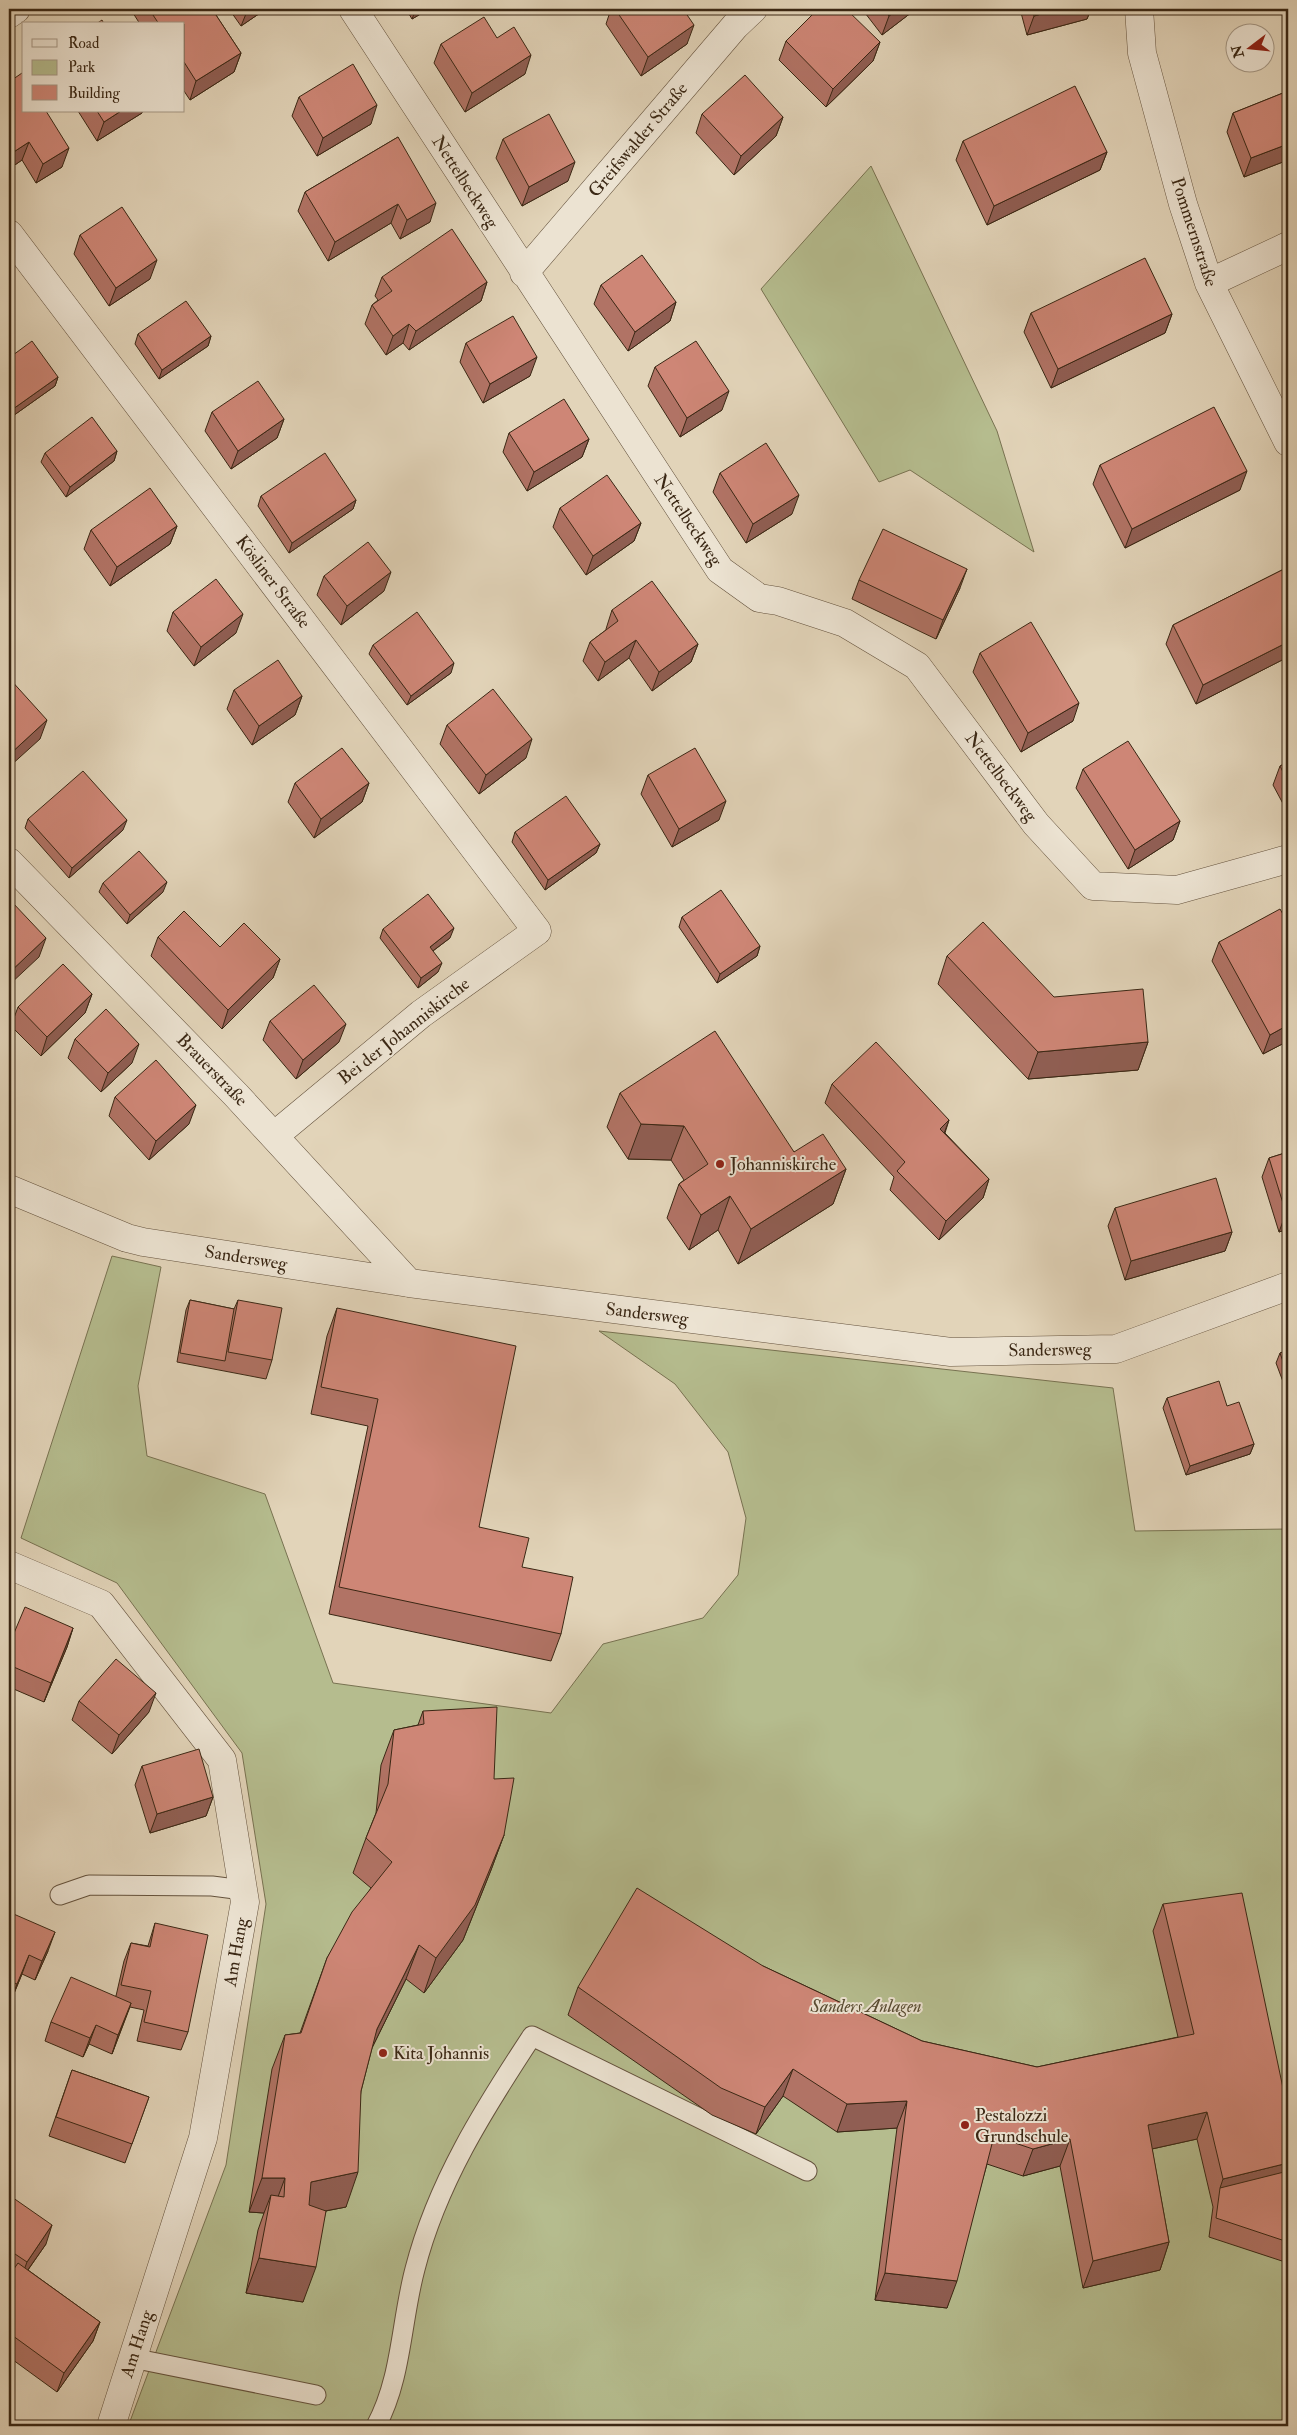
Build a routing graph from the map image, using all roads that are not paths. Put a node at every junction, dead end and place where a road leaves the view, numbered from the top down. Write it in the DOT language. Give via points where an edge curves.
graph roads {
  1 [pos="16,9"];
  2 [pos="353,9"];
  3 [pos="753,9"];
  4 [pos="1139,9"];
  5 [pos="9,14"];
  6 [pos="9,234"];
  7 [pos="1288,246"];
  8 [pos="524,273"];
  9 [pos="1209,283"];
  10 [pos="1288,442"];
  11 [pos="1288,859"];
  12 [pos="9,862"];
  13 [pos="537,931"];
  14 [pos="274,1136"];
  15 [pos="9,1188"];
  16 [pos="409,1283"];
  17 [pos="1288,1286"];
  18 [pos="9,1565"];
  19 [pos="243,1890"];
  20 [pos="60,1895"];
  21 [pos="807,2171"];
  22 [pos="132,2358"];
  23 [pos="316,2395"];
  24 [pos="111,2426"];
  25 [pos="376,2426"];
  1 -- 5 [label="street"];
  2 -- 8 [label="street, Nettelbeckweg"];
  3 -- 8 [label="street, Greifswalder Straße"];
  4 -- 9 [label="street, Pommernstraße" via="1142,53 1183,204"];
  6 -- 13 [label="street, Kösliner Straße"];
  7 -- 9 [label="street"];
  8 -- 11 [label="street, Nettelbeckweg" via="720,570 759,598 845,623 917,666 1036,824 1093,886 1177,890"];
  9 -- 10 [label="street, Pommernstraße"];
  12 -- 14 [label="street, Brauerstraße"];
  13 -- 14 [label="street, Bei der Johanniskirche" via="421,1014"];
  14 -- 16 [label="street, Brauerstraße"];
  15 -- 16 [label="street, Sandersweg" via="135,1240"];
  16 -- 17 [label="street, Sandersweg" via="951,1352 1116,1349"];
  18 -- 19 [label="street, Am Hang" via="100,1604 222,1760"];
  19 -- 20 [label="lane" via="212,1886 89,1885"];
  19 -- 22 [label="street, Am Hang" via="245,1902 203,2138"];
  21 -- 25 [label="lane" via="532,2036 482,2113 439,2198 415,2269 385,2410"];
  22 -- 23 [label="lane"];
  22 -- 24 [label="street, Am Hang"];
}
